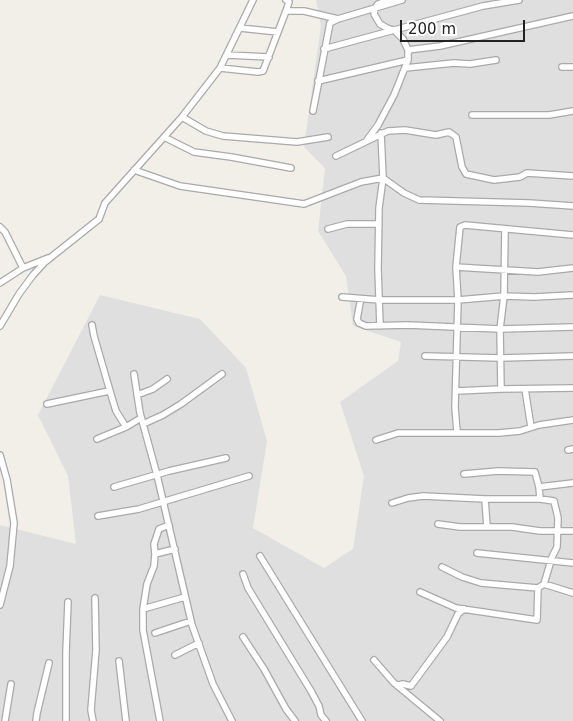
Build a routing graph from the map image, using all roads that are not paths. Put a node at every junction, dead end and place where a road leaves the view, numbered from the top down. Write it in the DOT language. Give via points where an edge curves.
graph roads {
  1 [pos="253,0"];
  2 [pos="286,0"];
  3 [pos="389,0"];
  4 [pos="402,0"];
  5 [pos="519,0"];
  6 [pos="376,8"];
  7 [pos="286,10"];
  8 [pos="573,16"];
  9 [pos="338,19"];
  10 [pos="240,28"];
  11 [pos="395,31"];
  12 [pos="278,32"];
  13 [pos="324,49"];
  14 [pos="408,50"];
  15 [pos="227,55"];
  16 [pos="269,57"];
  17 [pos="408,60"];
  18 [pos="496,60"];
  19 [pos="562,67"];
  20 [pos="573,67"];
  21 [pos="220,68"];
  22 [pos="405,68"];
  23 [pos="318,81"];
  24 [pos="313,111"];
  25 [pos="573,111"];
  26 [pos="472,115"];
  27 [pos="182,117"];
  28 [pos="381,134"];
  29 [pos="164,137"];
  30 [pos="328,137"];
  31 [pos="366,142"];
  32 [pos="336,156"];
  33 [pos="291,168"];
  34 [pos="134,170"];
  35 [pos="573,176"];
  36 [pos="382,178"];
  37 [pos="573,206"];
  38 [pos="379,224"];
  39 [pos="0,227"];
  40 [pos="328,229"];
  41 [pos="505,229"];
  42 [pos="573,235"];
  43 [pos="53,256"];
  44 [pos="456,267"];
  45 [pos="23,268"];
  46 [pos="573,268"];
  47 [pos="503,269"];
  48 [pos="0,284"];
  49 [pos="573,295"];
  50 [pos="504,296"];
  51 [pos="342,297"];
  52 [pos="380,300"];
  53 [pos="458,300"];
  54 [pos="360,303"];
  55 [pos="92,325"];
  56 [pos="0,326"];
  57 [pos="380,326"];
  58 [pos="456,327"];
  59 [pos="573,327"];
  60 [pos="500,329"];
  61 [pos="425,356"];
  62 [pos="573,356"];
  63 [pos="457,358"];
  64 [pos="501,358"];
  65 [pos="134,374"];
  66 [pos="222,374"];
  67 [pos="168,379"];
  68 [pos="573,388"];
  69 [pos="501,389"];
  70 [pos="526,389"];
  71 [pos="110,391"];
  72 [pos="456,391"];
  73 [pos="137,395"];
  74 [pos="47,404"];
  75 [pos="142,420"];
  76 [pos="573,420"];
  77 [pos="126,427"];
  78 [pos="530,427"];
  79 [pos="457,432"];
  80 [pos="97,438"];
  81 [pos="376,440"];
  82 [pos="0,455"];
  83 [pos="226,458"];
  84 [pos="464,474"];
  85 [pos="157,475"];
  86 [pos="249,476"];
  87 [pos="573,484"];
  88 [pos="114,487"];
  89 [pos="539,487"];
  90 [pos="540,499"];
  91 [pos="485,500"];
  92 [pos="164,502"];
  93 [pos="392,503"];
  94 [pos="98,516"];
  95 [pos="438,524"];
  96 [pos="169,525"];
  97 [pos="487,527"];
  98 [pos="558,530"];
  99 [pos="573,531"];
  100 [pos="175,549"];
  101 [pos="477,553"];
  102 [pos="155,554"];
  103 [pos="260,556"];
  104 [pos="551,560"];
  105 [pos="573,563"];
  106 [pos="442,567"];
  107 [pos="243,574"];
  108 [pos="541,586"];
  109 [pos="420,592"];
  110 [pos="573,593"];
  111 [pos="185,597"];
  112 [pos="95,598"];
  113 [pos="68,602"];
  114 [pos="0,605"];
  115 [pos="143,609"];
  116 [pos="464,609"];
  117 [pos="191,621"];
  118 [pos="155,633"];
  119 [pos="242,637"];
  120 [pos="199,643"];
  121 [pos="175,655"];
  122 [pos="374,660"];
  123 [pos="119,661"];
  124 [pos="49,663"];
  125 [pos="11,684"];
  126 [pos="398,685"];
  127 [pos="5,721"];
  128 [pos="36,721"];
  129 [pos="66,721"];
  130 [pos="93,721"];
  131 [pos="126,721"];
  132 [pos="160,721"];
  133 [pos="232,721"];
  134 [pos="296,721"];
  135 [pos="326,721"];
  136 [pos="362,721"];
  137 [pos="440,721"];
  1 -- 10 [label="street"];
  2 -- 7 [label="street"];
  3 -- 6 [label="street"];
  4 -- 6 [label="street"];
  5 -- 11 [label="street" via="483,6"];
  6 -- 9 [label="street"];
  6 -- 11 [label="street" via="376,19"];
  7 -- 9 [label="street"];
  7 -- 12 [label="street"];
  8 -- 14 [label="street" via="440,46"];
  9 -- 13 [label="street" via="328,26"];
  10 -- 12 [label="street"];
  10 -- 15 [label="street"];
  11 -- 13 [label="street"];
  11 -- 14 [label="street" via="403,38"];
  12 -- 16 [label="street"];
  13 -- 23 [label="street"];
  14 -- 17 [label="street"];
  15 -- 16 [label="street"];
  15 -- 21 [label="street"];
  16 -- 21 [label="street" via="260,72"];
  17 -- 22 [label="street"];
  17 -- 23 [label="street"];
  18 -- 22 [label="street"];
  19 -- 20 [label="street"];
  21 -- 27 [label="street"];
  22 -- 31 [label="street" via="394,95"];
  23 -- 24 [label="street"];
  25 -- 26 [label="street"];
  27 -- 29 [label="street"];
  27 -- 30 [label="street" via="206,131 223,136 297,142"];
  28 -- 31 [label="street"];
  28 -- 35 [label="street" via="394,130 436,135 453,133 463,170 477,177 494,180 527,173"];
  28 -- 36 [label="street"];
  29 -- 33 [label="street" via="194,152"];
  29 -- 34 [label="street"];
  31 -- 32 [label="street"];
  34 -- 36 [label="street" via="180,186 304,204 361,182"];
  34 -- 43 [label="street" via="106,203 99,219"];
  36 -- 37 [label="street" via="419,200"];
  36 -- 38 [label="street"];
  38 -- 40 [label="street" via="347,224"];
  38 -- 52 [label="street"];
  39 -- 45 [label="street"];
  41 -- 42 [label="street"];
  41 -- 44 [label="street" via="460,227"];
  41 -- 47 [label="street"];
  43 -- 45 [label="street"];
  43 -- 56 [label="street" via="33,275"];
  44 -- 47 [label="street"];
  44 -- 53 [label="street"];
  45 -- 48 [label="street"];
  46 -- 47 [label="street" via="538,272"];
  47 -- 50 [label="street"];
  49 -- 50 [label="street"];
  50 -- 53 [label="street"];
  50 -- 60 [label="street"];
  51 -- 52 [label="street"];
  52 -- 53 [label="street"];
  52 -- 57 [label="street"];
  53 -- 58 [label="street"];
  54 -- 57 [label="street" via="359,323"];
  55 -- 71 [label="street"];
  57 -- 58 [label="street"];
  58 -- 60 [label="street"];
  58 -- 63 [label="street"];
  59 -- 60 [label="street"];
  60 -- 64 [label="street"];
  61 -- 63 [label="street"];
  62 -- 64 [label="street"];
  63 -- 64 [label="street"];
  63 -- 72 [label="street"];
  64 -- 69 [label="street"];
  65 -- 73 [label="street"];
  66 -- 75 [label="street" via="163,415"];
  67 -- 73 [label="street"];
  68 -- 70 [label="street"];
  69 -- 70 [label="street"];
  69 -- 72 [label="street"];
  70 -- 78 [label="street"];
  71 -- 74 [label="street"];
  71 -- 77 [label="street" via="116,412"];
  72 -- 79 [label="street"];
  73 -- 75 [label="street"];
  75 -- 77 [label="street"];
  75 -- 85 [label="street"];
  76 -- 78 [label="street"];
  77 -- 80 [label="street"];
  78 -- 79 [label="street" via="525,431 498,433"];
  79 -- 81 [label="street" via="398,433"];
  82 -- 114 [label="street" via="14,523 10,566"];
  83 -- 85 [label="street"];
  84 -- 89 [label="street" via="535,472"];
  85 -- 88 [label="street"];
  85 -- 92 [label="street"];
  86 -- 92 [label="street"];
  87 -- 89 [label="street"];
  89 -- 90 [label="street"];
  90 -- 91 [label="street"];
  90 -- 98 [label="street" via="556,503"];
  91 -- 93 [label="street" via="423,496"];
  91 -- 97 [label="street"];
  92 -- 94 [label="street"];
  92 -- 96 [label="street"];
  95 -- 97 [label="street"];
  96 -- 100 [label="street"];
  96 -- 102 [label="street" via="158,531"];
  97 -- 98 [label="street"];
  98 -- 99 [label="street"];
  98 -- 104 [label="street"];
  100 -- 102 [label="street"];
  100 -- 111 [label="street"];
  101 -- 104 [label="street"];
  102 -- 115 [label="street"];
  103 -- 136 [label="street"];
  104 -- 105 [label="street"];
  104 -- 108 [label="street"];
  106 -- 108 [label="street" via="481,583"];
  107 -- 135 [label="street" via="248,588"];
  108 -- 110 [label="street"];
  108 -- 116 [label="street" via="537,620"];
  109 -- 116 [label="street" via="449,606"];
  111 -- 115 [label="street"];
  111 -- 117 [label="street"];
  112 -- 130 [label="street"];
  113 -- 129 [label="street"];
  115 -- 132 [label="street"];
  116 -- 126 [label="street" via="411,686"];
  117 -- 118 [label="street"];
  117 -- 120 [label="street"];
  119 -- 134 [label="street"];
  120 -- 121 [label="street"];
  120 -- 133 [label="street"];
  122 -- 126 [label="street"];
  123 -- 131 [label="street"];
  124 -- 128 [label="street"];
  125 -- 127 [label="street"];
  126 -- 137 [label="street"];
}
